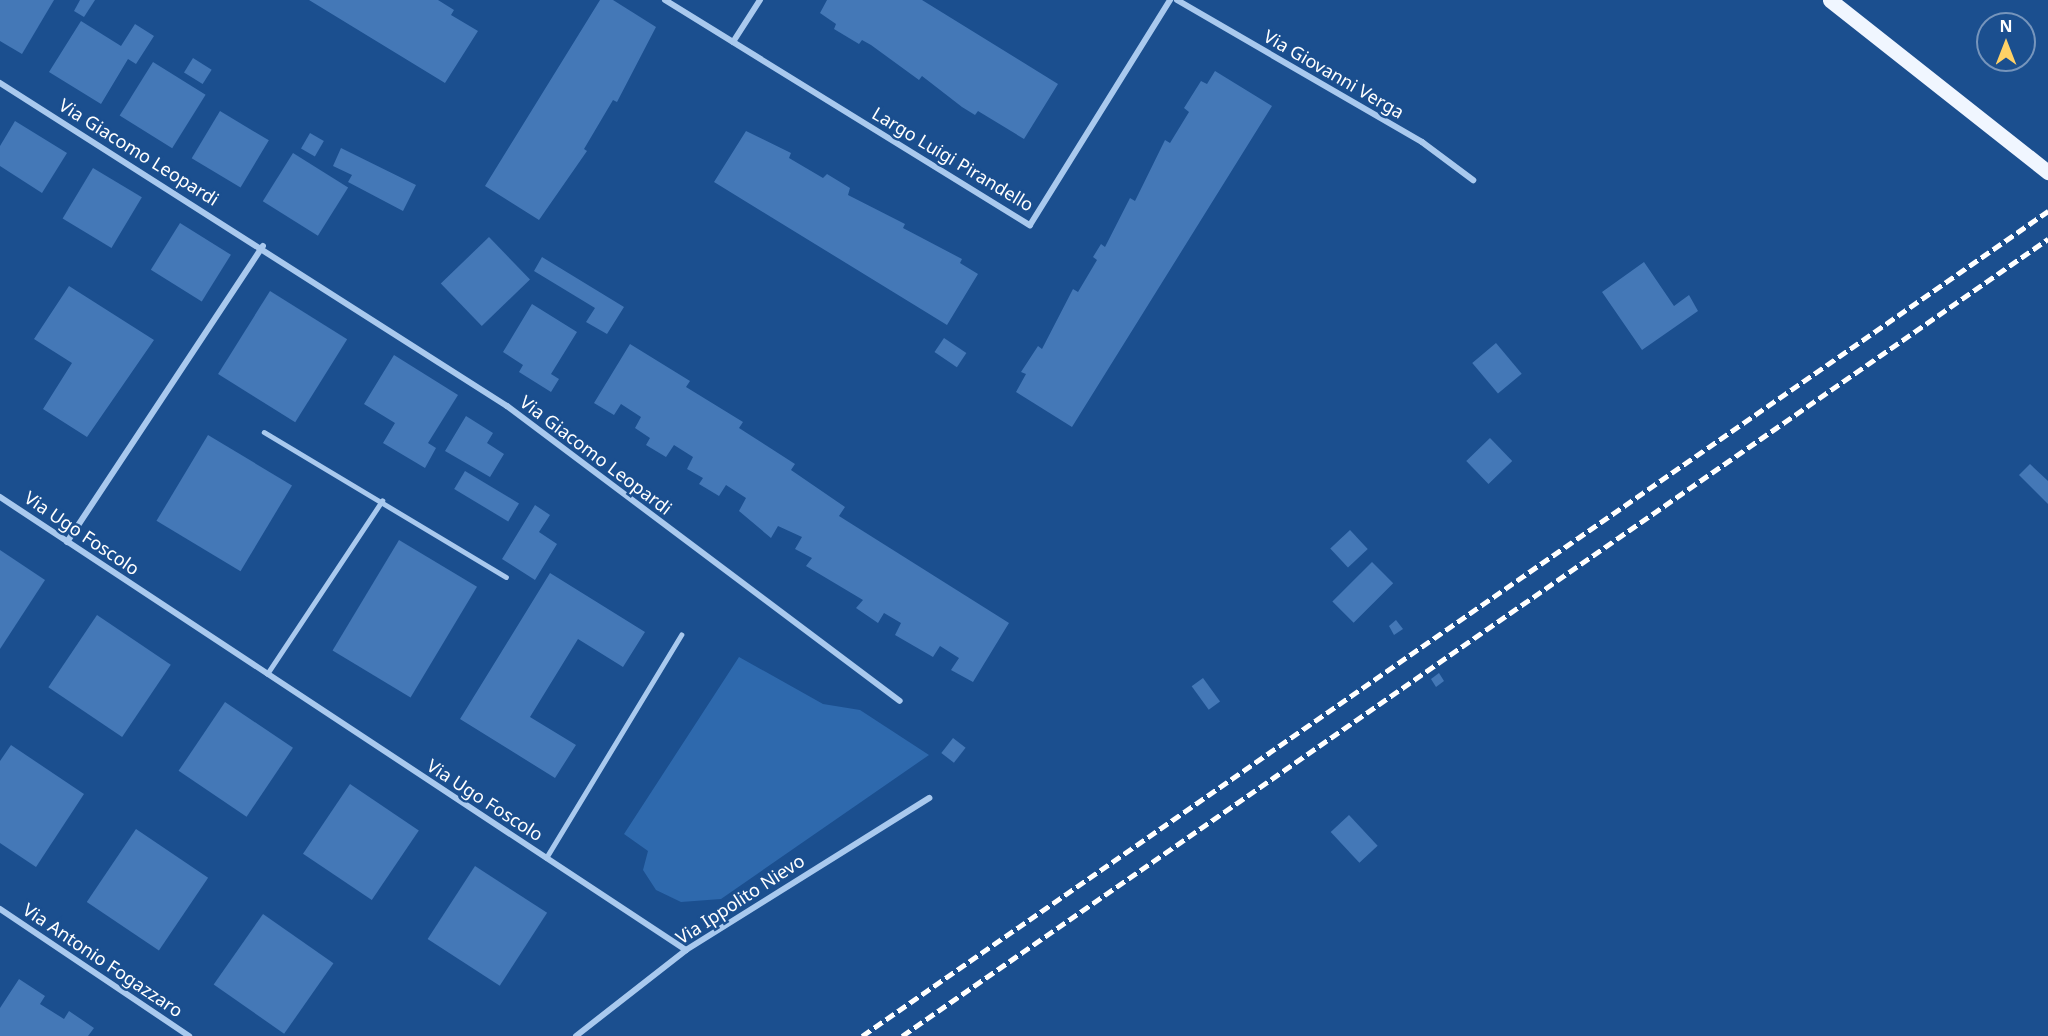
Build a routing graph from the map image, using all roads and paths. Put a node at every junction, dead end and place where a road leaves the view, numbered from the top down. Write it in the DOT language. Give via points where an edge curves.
graph roads {
  1 [pos="664,0"];
  2 [pos="760,0"];
  3 [pos="1170,0"];
  4 [pos="1176,0"];
  5 [pos="1830,0"];
  6 [pos="733,42"];
  7 [pos="0,83"];
  8 [pos="2048,172"];
  9 [pos="1473,180"];
  10 [pos="263,246"];
  11 [pos="264,432"];
  12 [pos="0,497"];
  13 [pos="382,501"];
  14 [pos="67,542"];
  15 [pos="506,577"];
  16 [pos="681,635"];
  17 [pos="267,674"];
  18 [pos="900,701"];
  19 [pos="929,798"];
  20 [pos="546,858"];
  21 [pos="0,909"];
  22 [pos="686,950"];
  23 [pos="189,1036"];
  24 [pos="576,1036"];
  1 -- 6 [label="street, Largo Luigi Pirandello"];
  2 -- 6 [label="street"];
  3 -- 6 [label="street, Largo Luigi Pirandello" via="1030,225"];
  4 -- 9 [label="street, Via Giovanni Verga" via="1422,142"];
  5 -- 8 [label="main road"];
  7 -- 10 [label="street, Via Giacomo Leopardi"];
  10 -- 14 [label="street"];
  10 -- 18 [label="street, Via Giacomo Leopardi" via="507,406"];
  11 -- 13 [label="lane"];
  12 -- 14 [label="street, Via Ugo Foscolo"];
  13 -- 15 [label="lane"];
  13 -- 17 [label="lane"];
  14 -- 17 [label="street, Via Ugo Foscolo"];
  16 -- 20 [label="lane"];
  17 -- 20 [label="street, Via Ugo Foscolo"];
  19 -- 22 [label="street, Via Ippolito Nievo"];
  20 -- 22 [label="street, Via Ugo Foscolo"];
  21 -- 23 [label="street, Via Antonio Fogazzaro"];
  22 -- 24 [label="street, Via Ippolito Nievo"];
}
